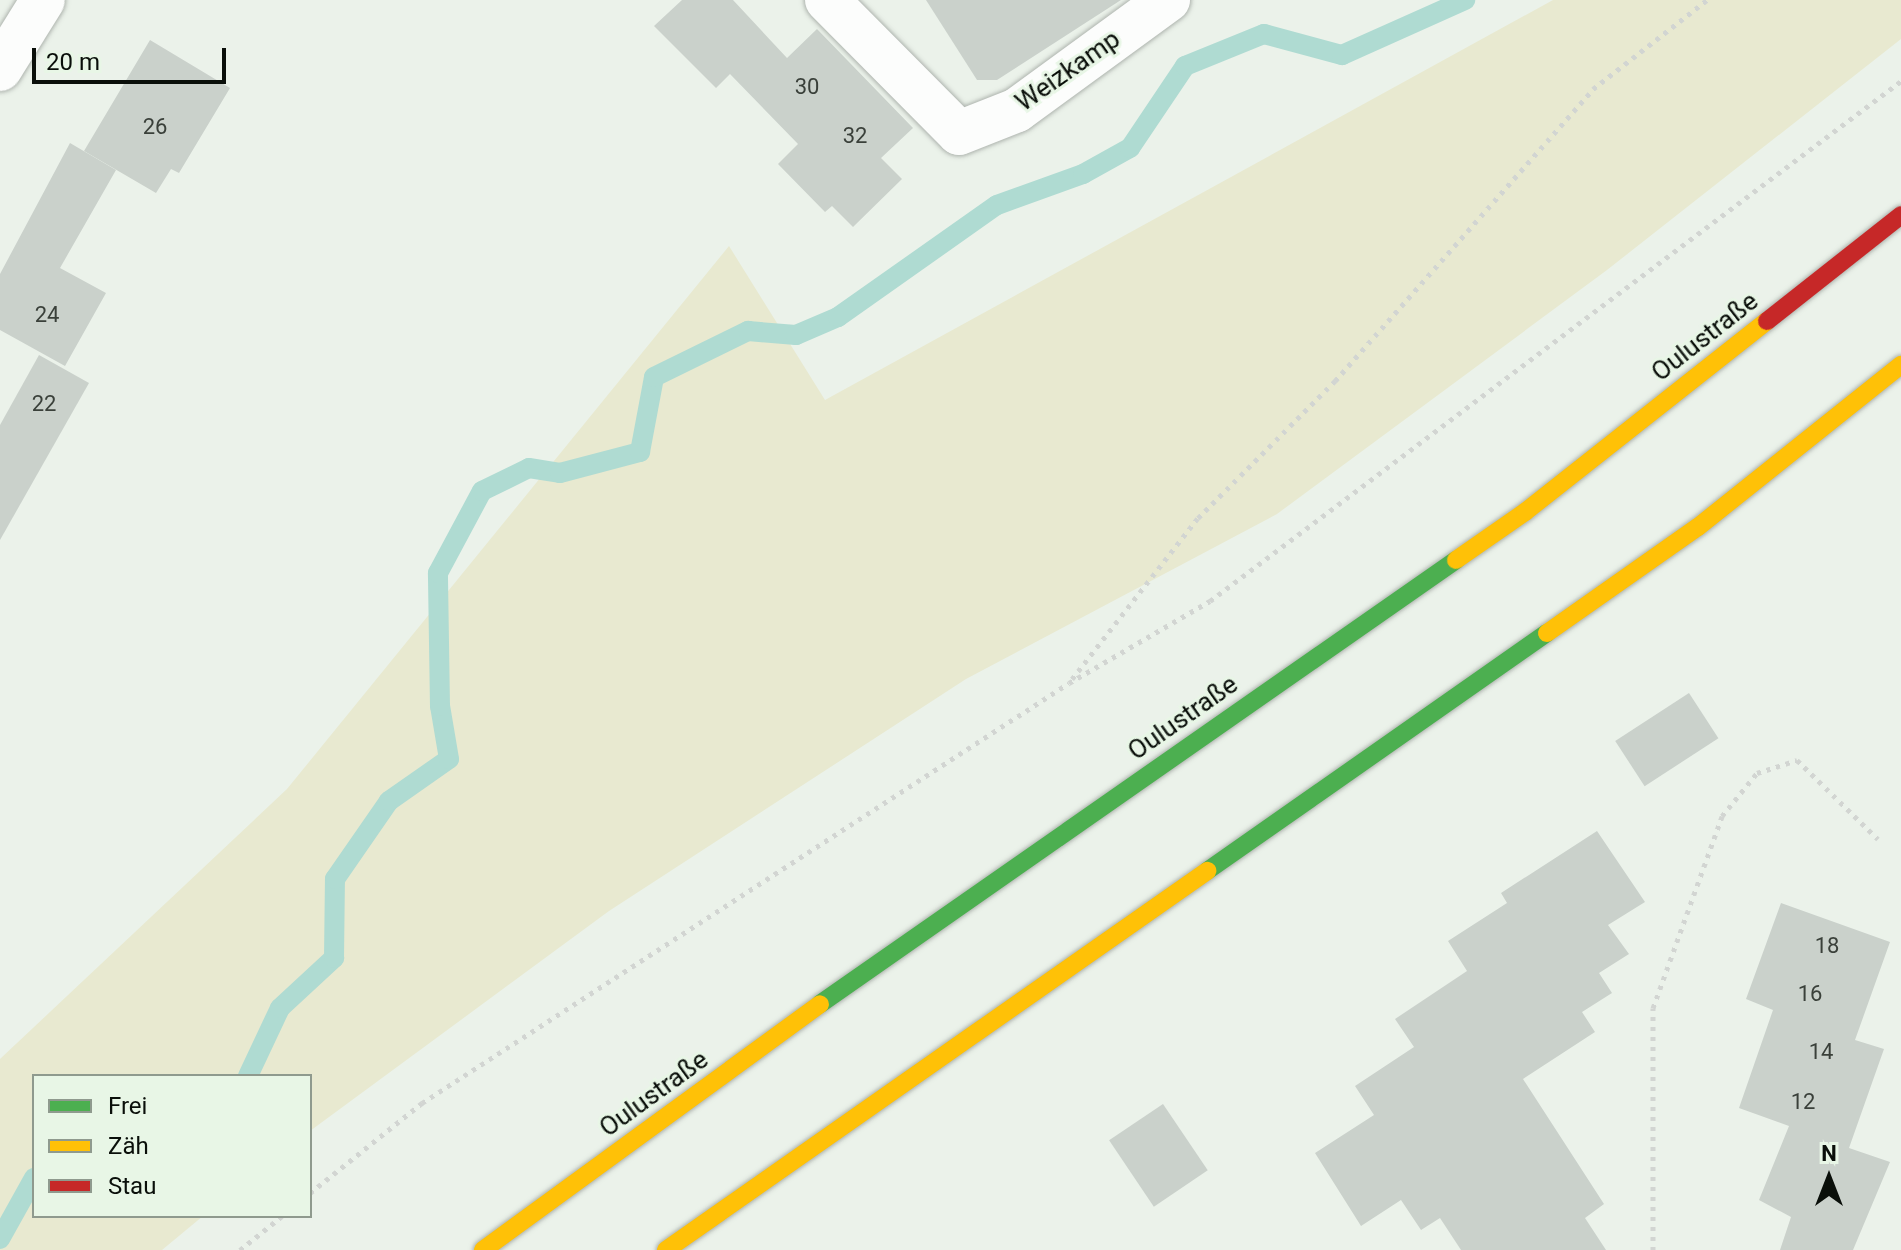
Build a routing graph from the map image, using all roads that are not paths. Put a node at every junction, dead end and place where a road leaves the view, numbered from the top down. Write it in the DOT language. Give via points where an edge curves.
graph roads {
  1 [pos="43,0"];
  2 [pos="827,0"];
  3 [pos="1168,0"];
  4 [pos="0,69"];
  5 [pos="1901,215"];
  6 [pos="1901,365"];
  7 [pos="483,1250"];
  8 [pos="666,1250"];
  1 -- 4 [label="street"];
  2 -- 3 [label="street, Weizkamp" via="959,133 1017,110"];
  5 -- 7 [label="main road, Oulustraße" via="1525,512 901,945"];
  6 -- 8 [label="main road" via="1698,527"];
}
